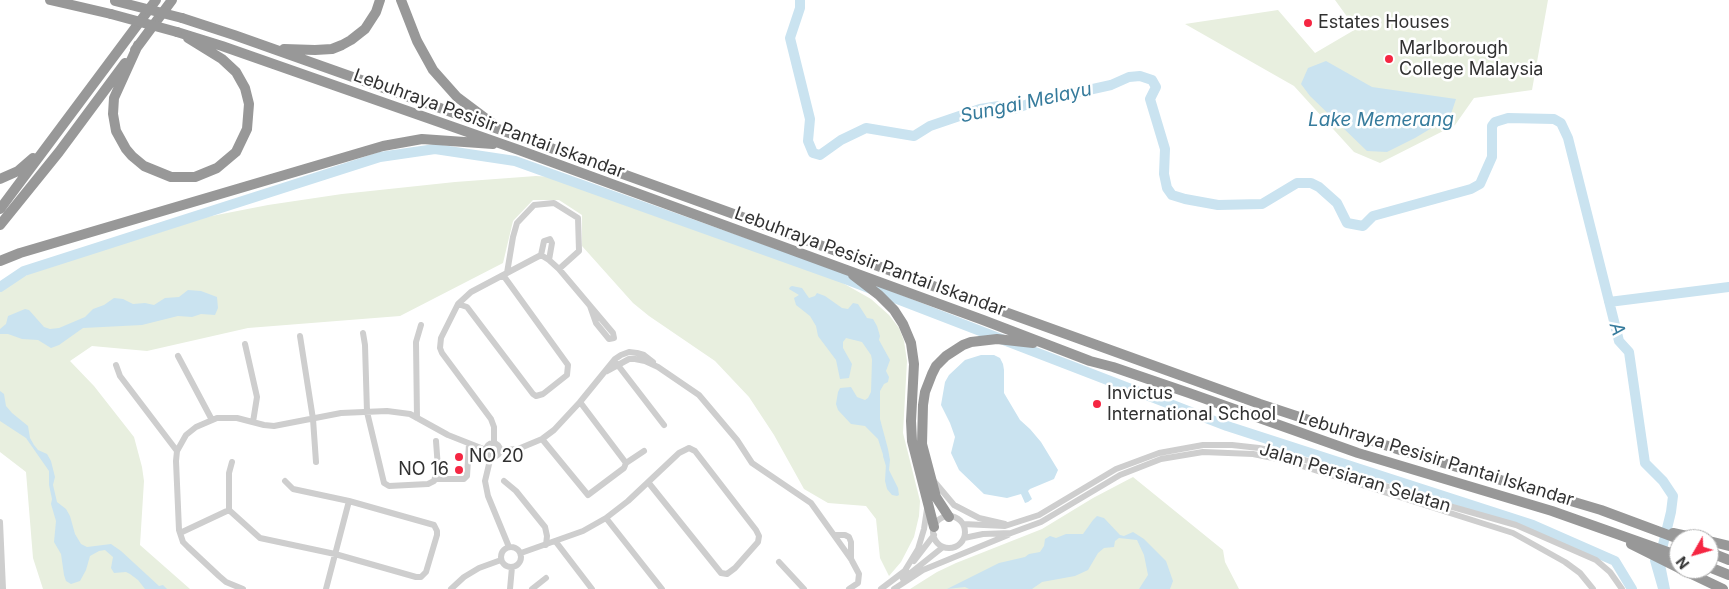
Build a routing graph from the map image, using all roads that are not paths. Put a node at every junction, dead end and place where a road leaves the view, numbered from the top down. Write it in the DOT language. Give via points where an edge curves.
graph roads {
  1 [pos="50,0"];
  2 [pos="114,0"];
  3 [pos="156,0"];
  4 [pos="172,0"];
  5 [pos="380,0"];
  6 [pos="401,0"];
  7 [pos="179,32"];
  8 [pos="138,45"];
  9 [pos="273,49"];
  10 [pos="504,132"];
  11 [pos="53,138"];
  12 [pos="499,144"];
  13 [pos="0,179"];
  14 [pos="0,209"];
  15 [pos="0,225"];
  16 [pos="539,256"];
  17 [pos="549,260"];
  18 [pos="0,261"];
  19 [pos="559,269"];
  20 [pos="849,271"];
  21 [pos="505,274"];
  22 [pos="458,304"];
  23 [pos="590,306"];
  24 [pos="421,326"];
  25 [pos="362,333"];
  26 [pos="300,336"];
  27 [pos="245,344"];
  28 [pos="1050,346"];
  29 [pos="178,356"];
  30 [pos="617,364"];
  31 [pos="116,366"];
  32 [pos="658,367"];
  33 [pos="607,370"];
  34 [pos="580,402"];
  35 [pos="367,412"];
  36 [pos="417,418"];
  37 [pos="313,419"];
  38 [pos="212,420"];
  39 [pos="253,422"];
  40 [pos="664,425"];
  41 [pos="542,439"];
  42 [pos="436,441"];
  43 [pos="494,443"];
  44 [pos="469,444"];
  45 [pos="486,450"];
  46 [pos="500,450"];
  47 [pos="644,450"];
  48 [pos="177,451"];
  49 [pos="491,456"];
  50 [pos="232,462"];
  51 [pos="316,462"];
  52 [pos="626,463"];
  53 [pos="931,477"];
  54 [pos="436,479"];
  55 [pos="285,481"];
  56 [pos="504,481"];
  57 [pos="648,482"];
  58 [pos="926,493"];
  59 [pos="349,501"];
  60 [pos="229,510"];
  61 [pos="949,516"];
  62 [pos="606,518"];
  63 [pos="0,522"];
  64 [pos="963,524"];
  65 [pos="1010,525"];
  66 [pos="1594,525"];
  67 [pos="1650,527"];
  68 [pos="934,531"];
  69 [pos="1669,531"];
  70 [pos="180,533"];
  71 [pos="1012,533"];
  72 [pos="834,535"];
  73 [pos="1669,535"];
  74 [pos="964,538"];
  75 [pos="556,542"];
  76 [pos="546,545"];
  77 [pos="510,547"];
  78 [pos="943,547"];
  79 [pos="1570,549"];
  80 [pos="1669,552"];
  81 [pos="335,554"];
  82 [pos="521,554"];
  83 [pos="851,559"];
  84 [pos="501,560"];
  85 [pos="779,562"];
  86 [pos="1565,562"];
  87 [pos="1669,563"];
  88 [pos="512,568"];
  89 [pos="904,572"];
  90 [pos="546,578"];
  91 [pos="1702,579"];
  92 [pos="3,589"];
  93 [pos="243,589"];
  94 [pos="326,589"];
  95 [pos="451,589"];
  96 [pos="510,589"];
  97 [pos="532,589"];
  98 [pos="592,589"];
  99 [pos="662,589"];
  100 [pos="804,589"];
  101 [pos="849,589"];
  102 [pos="881,589"];
  103 [pos="893,589"];
  104 [pos="1593,589"];
  105 [pos="1622,589"];
  106 [pos="1723,589"];
  1 -- 7 [label="highway, Lebuhraya Pesisir Pantai Iskandar, bridge"];
  2 -- 9 [label="highway, Lebuhraya Pesisir Pantai Iskandar, bridge" via="182,18"];
  3 -- 11 [label="highway"];
  4 -- 8 [label="highway"];
  5 -- 9 [label="highway" via="365,29 342,45 316,50"];
  6 -- 10 [label="highway" via="419,46 437,75 457,97"];
  7 -- 8 [label="highway" via="230,65 246,88 249,104 247,129 236,152 217,168 202,175 178,178 154,171 132,156 121,141 114,122 114,98"];
  7 -- 12 [label="highway, Lebuhraya Pesisir Pantai Iskandar"];
  8 -- 15 [label="highway"];
  9 -- 10 [label="highway, Lebuhraya Pesisir Pantai Iskandar"];
  10 -- 67 [label="highway, Lebuhraya Pesisir Pantai Iskandar" via="1260,404"];
  11 -- 13 [label="highway" via="18,171"];
  11 -- 14 [label="highway"];
  12 -- 18 [label="highway" via="422,140 383,146"];
  12 -- 20 [label="highway, Lebuhraya Pesisir Pantai Iskandar"];
  16 -- 17 [label="street"];
  16 -- 17 [label="street" via="544,241 550,239"];
  16 -- 21 [label="street"];
  17 -- 19 [label="street"];
  19 -- 21 [label="street" via="579,251 578,218 554,203 534,205 517,223"];
  19 -- 23 [label="street"];
  20 -- 28 [label="highway, Lebuhraya Pesisir Pantai Iskandar"];
  20 -- 58 [label="highway" via="894,310 911,343 914,364 911,432"];
  21 -- 22 [label="street" via="471,292"];
  21 -- 22 [label="street" via="568,365 567,375 543,394 533,394 467,307"];
  22 -- 43 [label="street" via="441,338 440,348 491,419"];
  23 -- 23 [label="street" via="614,333 614,338 609,339 596,322"];
  24 -- 36 [label="street" via="416,342"];
  25 -- 35 [label="street"];
  26 -- 37 [label="street"];
  27 -- 39 [label="street" via="257,397"];
  28 -- 53 [label="highway" via="980,340 963,345 941,360 928,382 923,405 922,444"];
  28 -- 66 [label="highway, Lebuhraya Pesisir Pantai Iskandar" via="1358,453"];
  29 -- 38 [label="street"];
  30 -- 32 [label="street" via="636,359"];
  30 -- 33 [label="street"];
  30 -- 40 [label="street"];
  31 -- 48 [label="street" via="120,376"];
  32 -- 33 [label="street" via="644,355 629,352 615,359"];
  32 -- 72 [label="street" via="700,395 752,463 807,499"];
  33 -- 34 [label="street"];
  34 -- 41 [label="street"];
  34 -- 52 [label="street"];
  35 -- 36 [label="street" via="387,411"];
  35 -- 37 [label="street"];
  35 -- 54 [label="street" via="384,483 390,486 428,484"];
  36 -- 44 [label="street"];
  37 -- 39 [label="street" via="274,426"];
  37 -- 51 [label="street"];
  38 -- 39 [label="street" via="237,418"];
  38 -- 48 [label="street" via="186,435"];
  41 -- 46 [label="street" via="518,449"];
  41 -- 52 [label="street" via="588,496"];
  42 -- 54 [label="street"];
  43 -- 45 [label="street"];
  43 -- 46 [label="street"];
  44 -- 45 [label="street"];
  44 -- 54 [label="street" via="467,476 464,479"];
  45 -- 49 [label="street"];
  46 -- 49 [label="street" via="497,456"];
  47 -- 52 [label="street"];
  48 -- 70 [label="street"];
  49 -- 77 [label="street" via="485,481 488,496"];
  50 -- 60 [label="street"];
  53 -- 61 [label="highway" via="936,497"];
  53 -- 65 [label="street" via="954,505 979,518"];
  55 -- 59 [label="street" via="293,489"];
  56 -- 76 [label="street" via="545,528"];
  57 -- 57 [label="street" via="686,449 695,451 756,530 759,539 756,546 735,568 727,574 721,573"];
  57 -- 62 [label="street"];
  58 -- 68 [label="highway"];
  58 -- 89 [label="street" via="924,529 918,548"];
  59 -- 81 [label="street"];
  59 -- 81 [label="street" via="430,523 437,531 433,552 426,572 418,577"];
  60 -- 70 [label="street"];
  60 -- 81 [label="street" via="260,538"];
  61 -- 64 [label="street"];
  61 -- 68 [label="street" via="942,518"];
  62 -- 75 [label="street" via="583,532"];
  62 -- 99 [label="street"];
  63 -- 92 [label="street"];
  64 -- 65 [label="street, Jalan Persiaran Selatan"];
  64 -- 74 [label="street"];
  65 -- 79 [label="street, Jalan Persiaran Selatan" via="1039,515 1137,460 1203,445 1232,445 1283,453 1516,526"];
  66 -- 80 [label="highway, Lebuhraya Pesisir Pantai Iskandar"];
  66 -- 87 [label="highway"];
  67 -- 69 [label="highway"];
  67 -- 73 [label="highway, Lebuhraya Pesisir Pantai Iskandar"];
  68 -- 78 [label="street" via="937,542"];
  68 -- 89 [label="street" via="920,555"];
  70 -- 93 [label="street" via="188,547 219,576"];
  71 -- 74 [label="street, Jalan Persiaran Selatan"];
  71 -- 86 [label="street, Jalan Persiaran Selatan" via="1041,522 1139,466 1203,452 1232,452 1283,460 1512,532"];
  71 -- 103 [label="street" via="923,570"];
  72 -- 83 [label="street"];
  72 -- 83 [label="street" via="850,537"];
  74 -- 78 [label="street" via="955,547"];
  75 -- 76 [label="street"];
  75 -- 98 [label="street"];
  76 -- 82 [label="street"];
  77 -- 82 [label="street" via="518,549"];
  77 -- 84 [label="street" via="503,552"];
  78 -- 103 [label="street"];
  79 -- 86 [label="street"];
  79 -- 105 [label="street, Jalan Persiaran Selatan" via="1596,560"];
  81 -- 94 [label="street"];
  82 -- 88 [label="street" via="520,563"];
  83 -- 101 [label="street" via="859,579"];
  84 -- 88 [label="street"];
  84 -- 95 [label="street" via="479,568"];
  85 -- 100 [label="street"];
  86 -- 104 [label="street, Jalan Persiaran Selatan"];
  88 -- 96 [label="street"];
  89 -- 102 [label="street"];
  90 -- 97 [label="street"];
  91 -- 106 [label="highway"];
}
